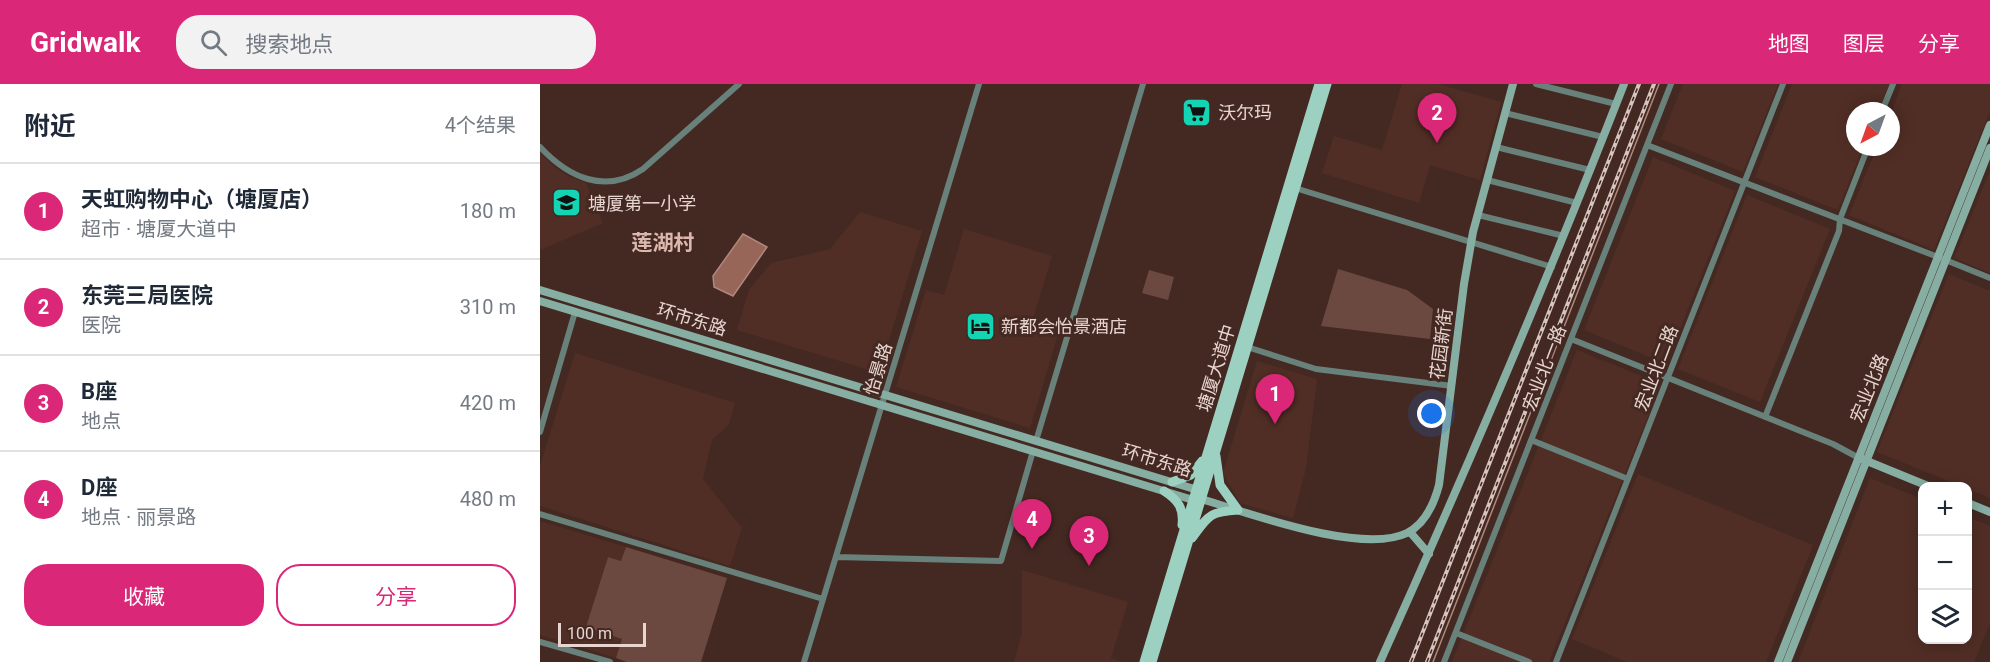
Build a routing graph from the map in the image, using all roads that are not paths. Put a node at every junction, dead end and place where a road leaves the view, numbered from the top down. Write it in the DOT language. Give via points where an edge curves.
graph roads {
  1 [pos="739,84"];
  2 [pos="979,84"];
  3 [pos="1143,84"];
  4 [pos="1319,84"];
  5 [pos="1327,84"];
  6 [pos="1513,84"];
  7 [pos="1536,84"];
  8 [pos="1624,84"];
  9 [pos="1671,84"];
  10 [pos="1783,84"];
  11 [pos="1893,84"];
  12 [pos="1886,102"];
  13 [pos="1616,104"];
  14 [pos="1505,113"];
  15 [pos="1990,125"];
  16 [pos="1603,137"];
  17 [pos="1647,145"];
  18 [pos="540,147"];
  19 [pos="1496,147"];
  20 [pos="1990,148"];
  21 [pos="1865,156"];
  22 [pos="1987,165"];
  23 [pos="1590,170"];
  24 [pos="1487,180"];
  25 [pos="1744,183"];
  26 [pos="1295,188"];
  27 [pos="1577,203"];
  28 [pos="1478,214"];
  29 [pos="1840,219"];
  30 [pos="1564,236"];
  31 [pos="1472,243"];
  32 [pos="1942,258"];
  33 [pos="1552,267"];
  34 [pos="1990,279"];
  35 [pos="540,290"];
  36 [pos="540,301"];
  37 [pos="575,312"];
  38 [pos="1571,339"];
  39 [pos="1247,347"];
  40 [pos="1668,378"];
  41 [pos="1452,386"];
  42 [pos="885,395"];
  43 [pos="882,405"];
  44 [pos="1766,417"];
  45 [pos="540,432"];
  46 [pos="1531,440"];
  47 [pos="1036,441"];
  48 [pos="1212,450"];
  49 [pos="1033,451"];
  50 [pos="1862,460"];
  51 [pos="1628,479"];
  52 [pos="1172,482"];
  53 [pos="1918,482"];
  54 [pos="1197,489"];
  55 [pos="1164,491"];
  56 [pos="1197,500"];
  57 [pos="1972,505"];
  58 [pos="1238,510"];
  59 [pos="1990,512"];
  60 [pos="540,514"];
  61 [pos="1410,532"];
  62 [pos="1184,542"];
  63 [pos="1429,554"];
  64 [pos="836,557"];
  65 [pos="823,599"];
  66 [pos="1456,633"];
  67 [pos="540,642"];
  68 [pos="610,662"];
  69 [pos="804,662"];
  70 [pos="1144,662"];
  71 [pos="1152,662"];
  72 [pos="1380,662"];
  73 [pos="1444,662"];
  74 [pos="1529,662"];
  75 [pos="1556,662"];
  76 [pos="1778,662"];
  77 [pos="1787,662"];
  1 -- 18 [label="street" via="643,169 626,178 600,181 575,174"];
  2 -- 42 [label="street, 怡景路"];
  3 -- 47 [label="street"];
  4 -- 48 [label="main road, 塘厦大道中"];
  5 -- 26 [label="main road, 塘厦大道中"];
  6 -- 14 [label="main road, 花园新街"];
  7 -- 13 [label="street"];
  8 -- 13 [label="main road"];
  9 -- 17 [label="street, 宏业北一路"];
  10 -- 25 [label="street, 宏业北二路"];
  11 -- 12 [label="street"];
  13 -- 16 [label="main road"];
  14 -- 16 [label="street"];
  14 -- 19 [label="main road, 花园新街"];
  15 -- 32 [label="main road, 宏业北路"];
  16 -- 23 [label="main road"];
  17 -- 25 [label="street"];
  17 -- 38 [label="street, 宏业北一路"];
  19 -- 23 [label="street"];
  19 -- 24 [label="main road, 花园新街"];
  20 -- 22 [label="main road, 宏业北路"];
  21 -- 29 [label="street"];
  22 -- 32 [label="main road, 宏业北路"];
  23 -- 27 [label="main road"];
  24 -- 27 [label="street"];
  24 -- 28 [label="main road, 花园新街"];
  25 -- 29 [label="street"];
  25 -- 40 [label="street, 宏业北二路"];
  26 -- 31 [label="street"];
  26 -- 39 [label="main road, 塘厦大道中"];
  27 -- 30 [label="main road"];
  28 -- 30 [label="street"];
  28 -- 31 [label="main road, 花园新街"];
  29 -- 32 [label="street"];
  29 -- 44 [label="street" via="1839,231"];
  30 -- 33 [label="main road"];
  31 -- 33 [label="street"];
  31 -- 41 [label="main road, 花园新街"];
  32 -- 34 [label="street"];
  32 -- 50 [label="main road, 宏业北路"];
  33 -- 63 [label="main road"];
  35 -- 42 [label="main road, 环市东路"];
  36 -- 37 [label="main road, 环市东路"];
  37 -- 43 [label="main road, 环市东路"];
  37 -- 45 [label="street"];
  38 -- 40 [label="street"];
  38 -- 46 [label="street, 宏业北一路"];
  39 -- 41 [label="street" via="1316,369"];
  39 -- 48 [label="main road, 塘厦大道中"];
  40 -- 44 [label="street"];
  40 -- 51 [label="street, 宏业北二路"];
  41 -- 61 [label="main road, 花园新街" via="1435,502"];
  42 -- 43 [label="street, 怡景路"];
  42 -- 47 [label="main road, 环市东路"];
  43 -- 49 [label="main road, 环市东路"];
  43 -- 64 [label="street, 怡景路"];
  44 -- 50 [label="street"];
  46 -- 51 [label="street"];
  46 -- 66 [label="street, 宏业北一路"];
  47 -- 52 [label="main road, 环市东路"];
  48 -- 52 [label="main road" via="1195,472"];
  48 -- 54 [label="main road, 塘厦大道中"];
  48 -- 56 [label="main road, 塘厦大道中"];
  48 -- 58 [label="main road" via="1220,485"];
  49 -- 55 [label="main road, 环市东路"];
  49 -- 64 [label="street" via="1001,561"];
  50 -- 53 [label="main road"];
  50 -- 76 [label="main road, 宏业北路"];
  50 -- 77 [label="main road, 宏业北路"];
  51 -- 75 [label="street, 宏业北二路"];
  52 -- 54 [label="main road, 环市东路"];
  54 -- 56 [label="main road, 塘厦大道中"];
  55 -- 56 [label="main road, 环市东路"];
  55 -- 62 [label="main road" via="1182,509"];
  56 -- 58 [label="main road"];
  56 -- 62 [label="main road, 塘厦大道中"];
  57 -- 59 [label="main road"];
  58 -- 61 [label="main road" via="1325,535 1371,539"];
  58 -- 62 [label="main road" via="1209,516"];
  60 -- 65 [label="street"];
  61 -- 63 [label="main road"];
  62 -- 70 [label="main road, 塘厦大道中"];
  62 -- 71 [label="main road, 塘厦大道中"];
  63 -- 72 [label="main road"];
  64 -- 65 [label="street, 怡景路"];
  65 -- 69 [label="street, 怡景路"];
  66 -- 73 [label="street, 宏业北一路"];
  66 -- 74 [label="street"];
  67 -- 68 [label="street"];
}
